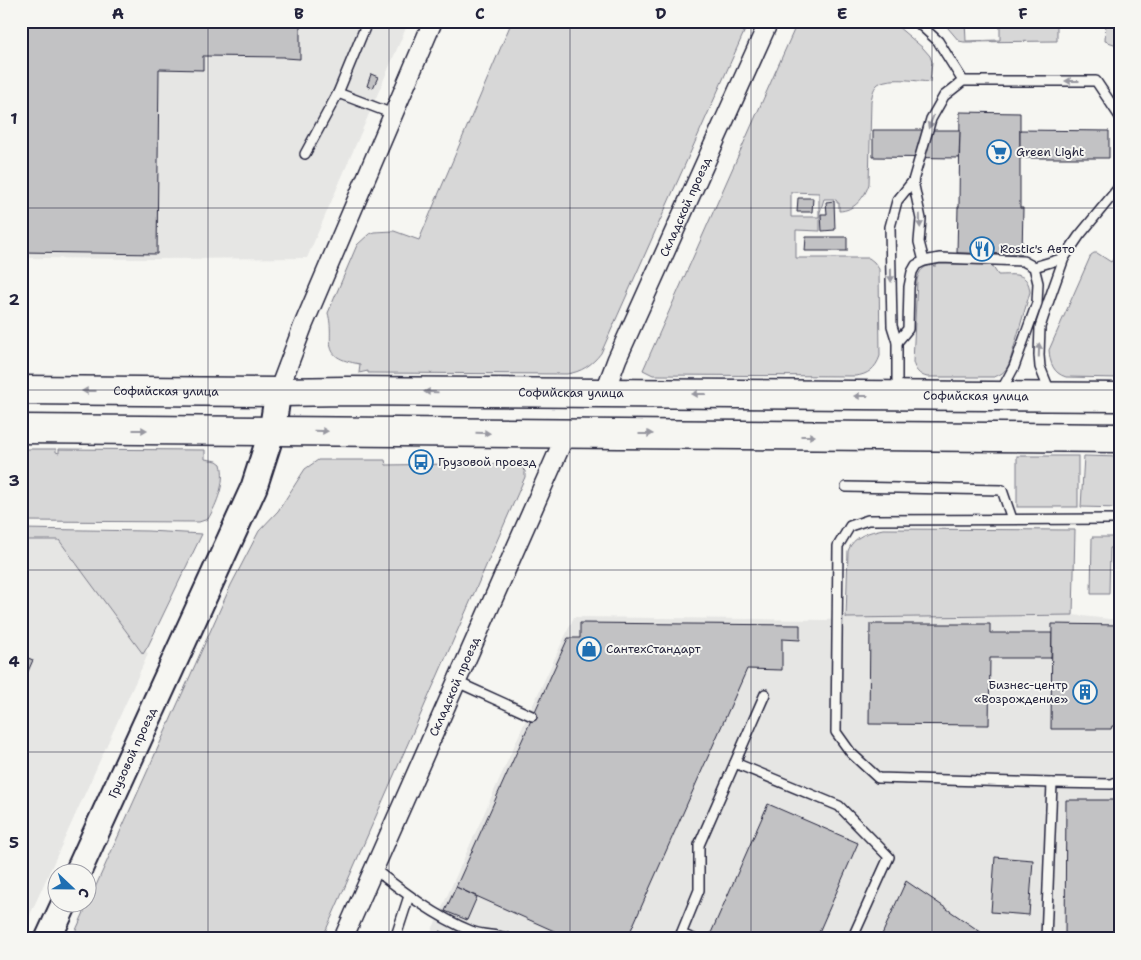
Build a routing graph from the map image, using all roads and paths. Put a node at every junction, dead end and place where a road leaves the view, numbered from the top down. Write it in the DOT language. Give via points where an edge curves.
graph roads {
  1 [pos="433,21"];
  2 [pos="768,21"];
  3 [pos="916,21"];
  4 [pos="366,24"];
  5 [pos="963,81"];
  6 [pos="338,93"];
  7 [pos="393,114"];
  8 [pos="1120,117"];
  9 [pos="305,154"];
  10 [pos="913,181"];
  11 [pos="1120,186"];
  12 [pos="1064,258"];
  13 [pos="924,260"];
  14 [pos="1034,267"];
  15 [pos="897,342"];
  16 [pos="21,390"];
  17 [pos="278,392"];
  18 [pos="604,394"];
  19 [pos="897,396"];
  20 [pos="998,397"];
  21 [pos="1052,397"];
  22 [pos="1120,397"];
  23 [pos="21,429"];
  24 [pos="272,431"];
  25 [pos="566,434"];
  26 [pos="1120,438"];
  27 [pos="846,488"];
  28 [pos="1012,519"];
  29 [pos="1120,520"];
  30 [pos="457,682"];
  31 [pos="765,694"];
  32 [pos="532,716"];
  33 [pos="735,763"];
  34 [pos="1120,780"];
  35 [pos="1052,783"];
  36 [pos="83,862"];
  37 [pos="374,869"];
  38 [pos="409,896"];
  39 [pos="60,912"];
  40 [pos="680,936"];
  41 [pos="48,939"];
  42 [pos="343,939"];
  43 [pos="394,939"];
  44 [pos="508,939"];
  45 [pos="694,939"];
  46 [pos="852,939"];
  47 [pos="1046,939"];
  1 -- 7 [label="street, Грузовой проезд"];
  2 -- 18 [label="street, Складской проезд"];
  3 -- 5 [label="lane" via="938,41"];
  4 -- 6 [label="lane"];
  8 -- 5 [label="lane, one-way" via="1096,81"];
  5 -- 10 [label="lane, one-way" via="944,96 931,119"];
  6 -- 7 [label="lane"];
  6 -- 9 [label="lane"];
  7 -- 17 [label="street, Грузовой проезд"];
  10 -- 13 [label="lane, one-way" via="921,219 919,242"];
  10 -- 15 [label="lane, one-way" via="897,201 890,227 892,326"];
  11 -- 12 [label="lane"];
  12 -- 14 [label="lane"];
  21 -- 12 [label="lane, one-way" via="1040,367 1040,327"];
  13 -- 14 [label="lane" via="1024,261"];
  13 -- 15 [label="lane" via="912,272 908,329"];
  14 -- 20 [label="lane" via="1038,282 1037,303 1016,362"];
  15 -- 19 [label="lane"];
  17 -- 16 [label="main road, Софийская улица, one-way"];
  18 -- 17 [label="main road, Софийская улица, one-way"];
  17 -- 24 [label="street, Грузовой проезд"];
  19 -- 18 [label="main road, Софийская улица, one-way"];
  19 -- 20 [label="main road, Софийская улица"];
  20 -- 21 [label="main road, Софийская улица"];
  21 -- 22 [label="main road, Софийская улица"];
  23 -- 24 [label="main road, one-way"];
  24 -- 25 [label="main road, one-way"];
  24 -- 36 [label="street, Грузовой проезд" via="254,487"];
  25 -- 26 [label="main road, one-way"];
  25 -- 30 [label="street, Складской проезд"];
  27 -- 28 [label="lane" via="1002,490"];
  28 -- 29 [label="lane"];
  28 -- 35 [label="lane" via="868,520 850,526 838,546 836,732 878,778"];
  30 -- 32 [label="lane"];
  30 -- 37 [label="street, Складской проезд"];
  31 -- 33 [label="lane"];
  33 -- 40 [label="lane" via="699,845 699,890"];
  33 -- 46 [label="lane" via="839,806 889,857"];
  34 -- 35 [label="lane" via="1112,784"];
  35 -- 47 [label="lane"];
  37 -- 38 [label="lane"];
  37 -- 42 [label="street, Складской проезд"];
  38 -- 43 [label="lane"];
  38 -- 44 [label="lane" via="474,932"];
  39 -- 41 [label="street"];
  40 -- 45 [label="lane"];
}
